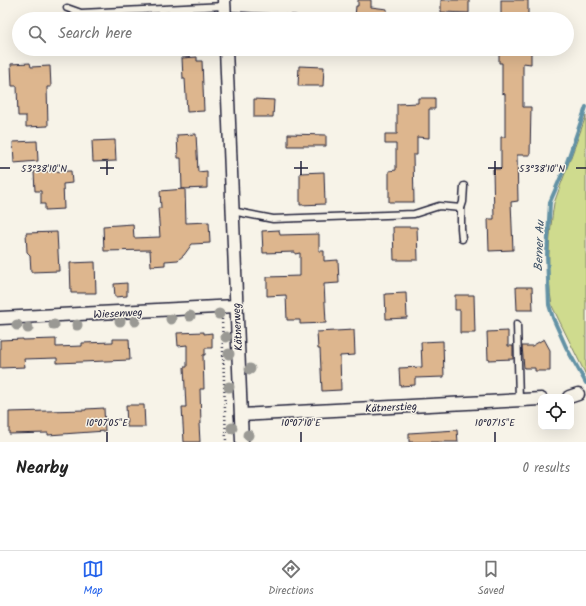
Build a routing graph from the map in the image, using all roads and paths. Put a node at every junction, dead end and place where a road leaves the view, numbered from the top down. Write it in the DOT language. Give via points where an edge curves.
graph roads {
  1 [pos="67,8"];
  2 [pos="225,10"];
  3 [pos="78,12"];
  4 [pos="129,12"];
  5 [pos="241,12"];
  6 [pos="226,56"];
  7 [pos="464,186"];
  8 [pos="461,208"];
  9 [pos="232,211"];
  10 [pos="462,239"];
  11 [pos="236,306"];
  12 [pos="222,307"];
  13 [pos="0,318"];
  14 [pos="517,324"];
  15 [pos="538,399"];
  16 [pos="519,400"];
  17 [pos="241,415"];
  18 [pos="226,442"];
  19 [pos="242,442"];
  1 -- 3 [label="lane"];
  2 -- 4 [label="lane"];
  2 -- 5 [label="lane"];
  6 -- 9 [label="street, Kätnerweg"];
  7 -- 8 [label="lane"];
  8 -- 9 [label="lane" via="439,206 414,214 273,219"];
  8 -- 10 [label="lane"];
  9 -- 11 [label="street, Kätnerweg"];
  11 -- 12 [label="street, Wiesenweg"];
  11 -- 17 [label="street, Kätnerweg"];
  12 -- 13 [label="street, Wiesenweg"];
  12 -- 18 [label="path"];
  14 -- 16 [label="lane"];
  15 -- 16 [label="street, Kätnerstieg"];
  16 -- 17 [label="street, Kätnerstieg"];
  17 -- 19 [label="street, Kätnerweg"];
}
